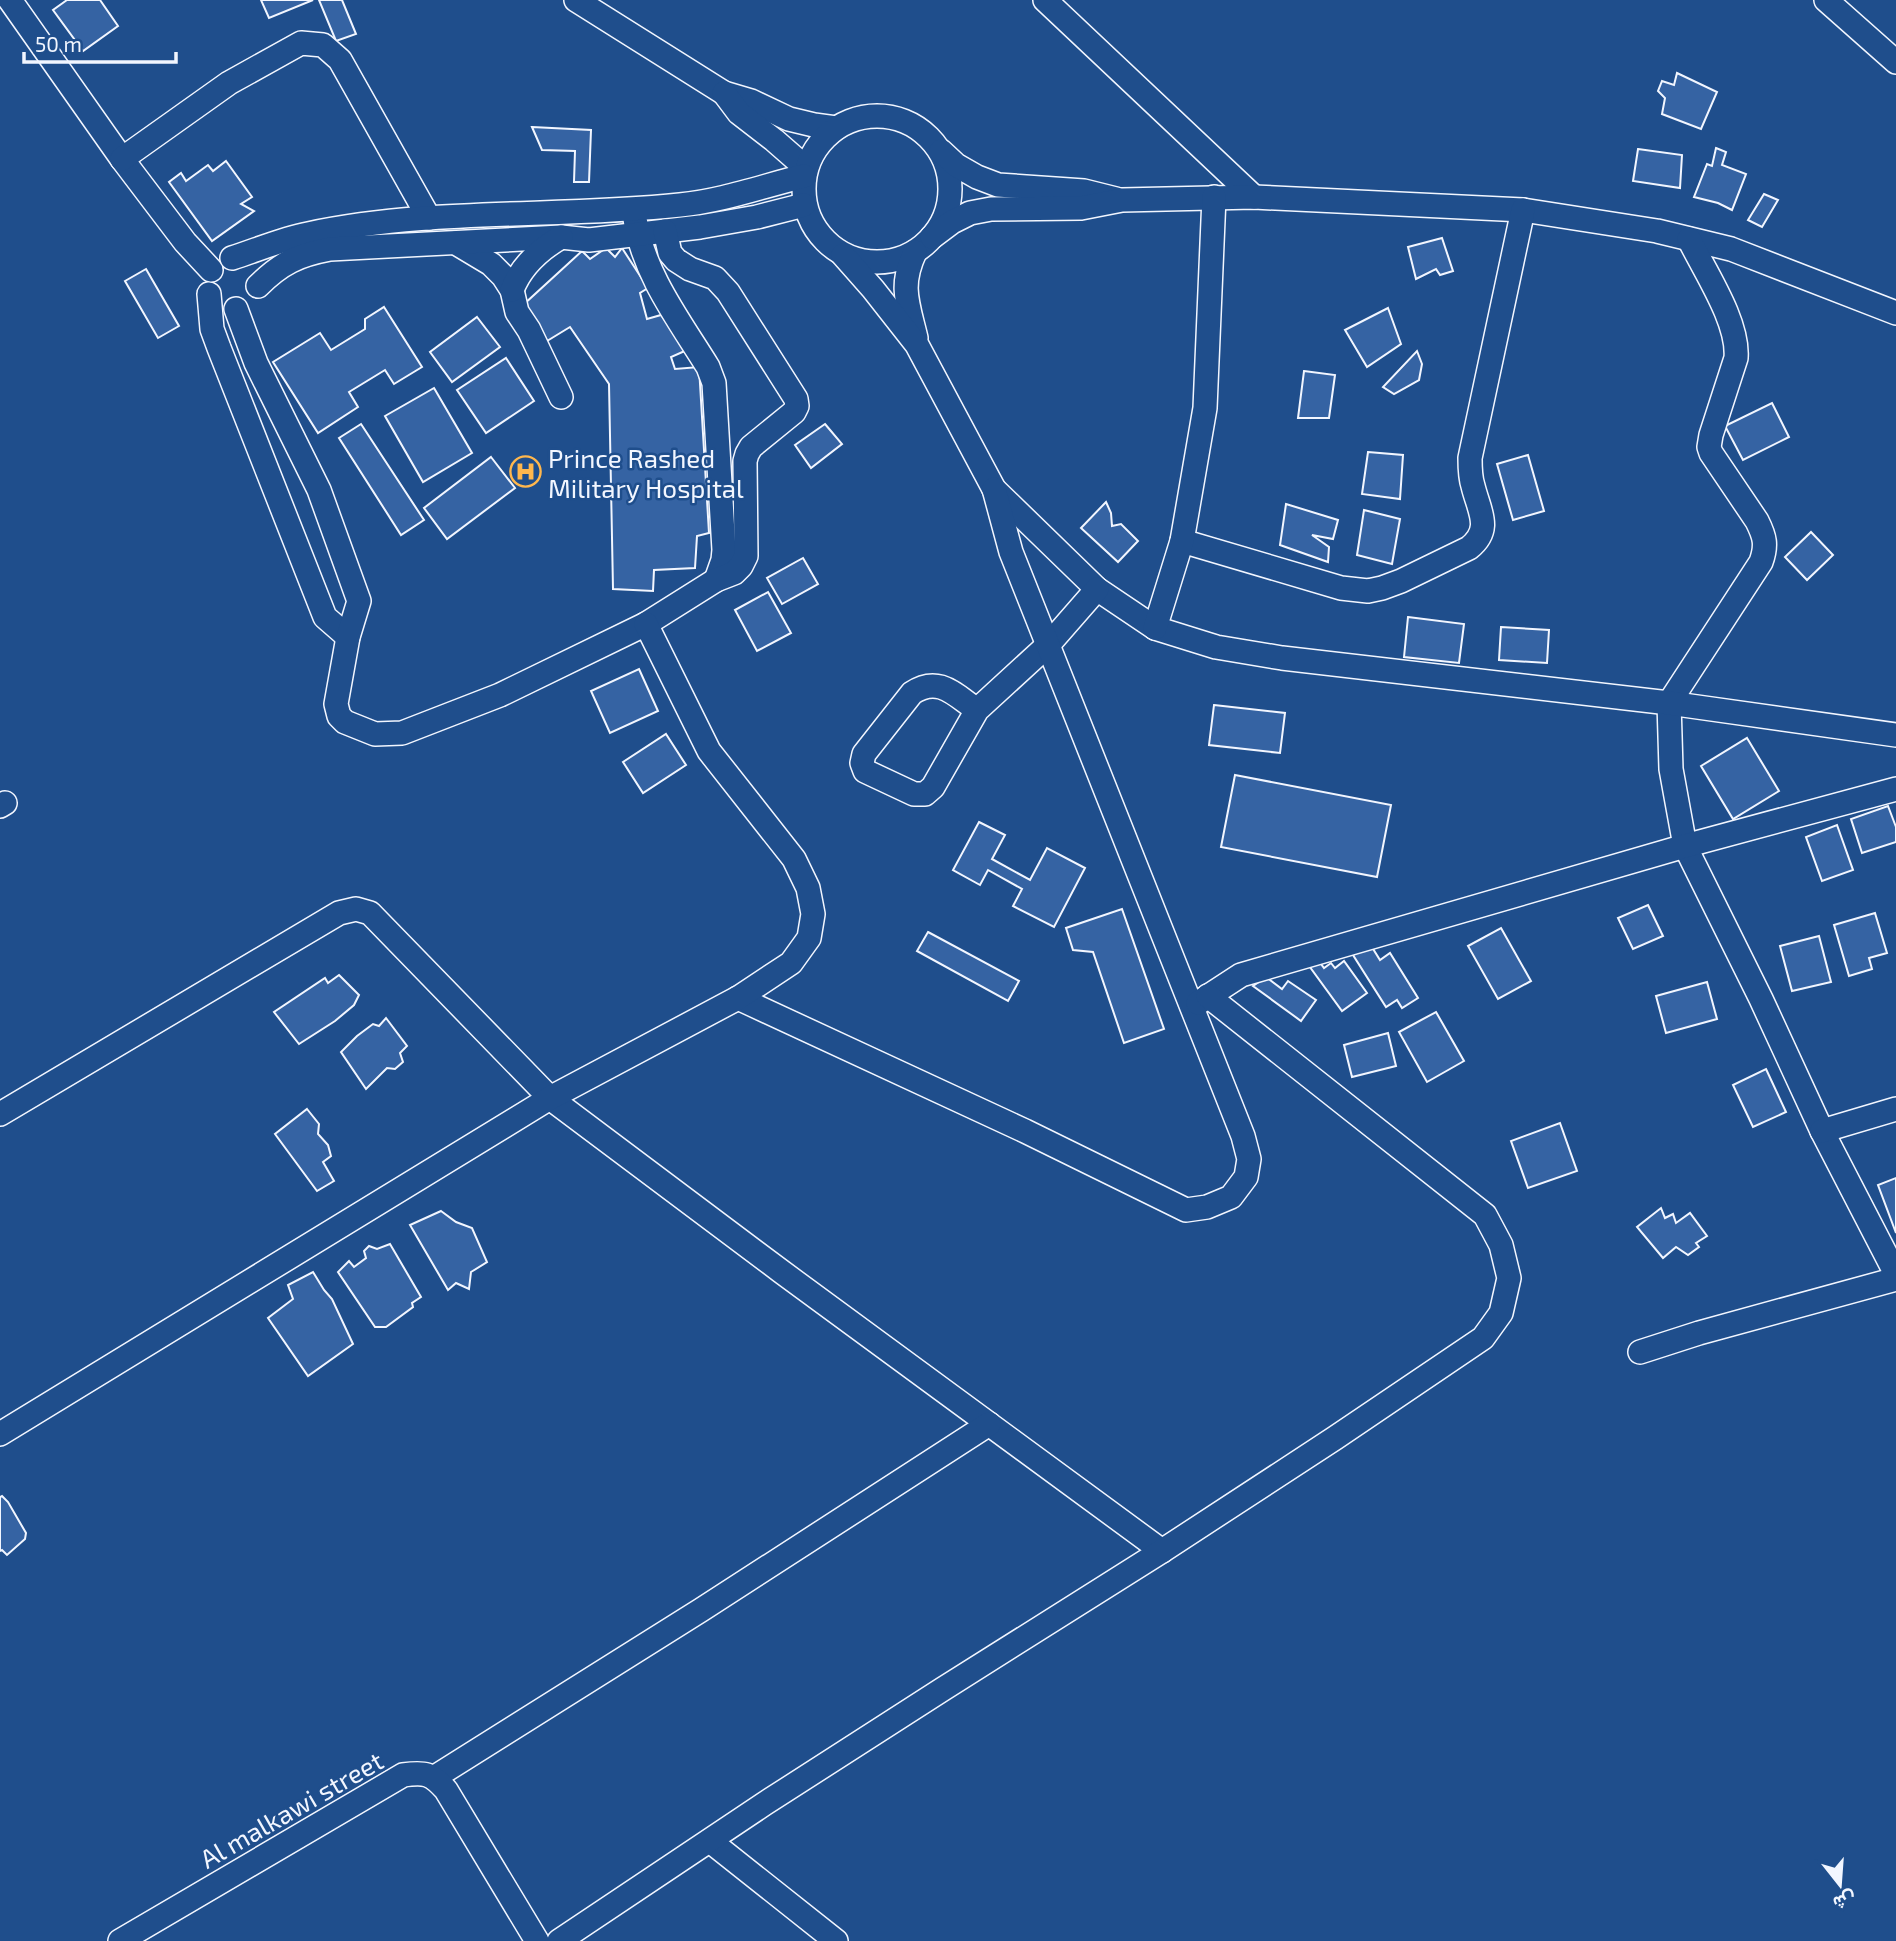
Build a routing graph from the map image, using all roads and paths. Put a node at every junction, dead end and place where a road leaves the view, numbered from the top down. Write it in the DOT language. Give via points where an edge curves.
graph roads {
  1 [pos="10,0"];
  2 [pos="576,0"];
  3 [pos="1045,0"];
  4 [pos="1826,0"];
  5 [pos="1896,62"];
  6 [pos="724,93"];
  7 [pos="836,128"];
  8 [pos="940,150"];
  9 [pos="122,159"];
  10 [pos="805,172"];
  11 [pos="1213,197"];
  12 [pos="1254,197"];
  13 [pos="1122,200"];
  14 [pos="804,205"];
  15 [pos="633,209"];
  16 [pos="1523,210"];
  17 [pos="429,218"];
  18 [pos="665,231"];
  19 [pos="637,233"];
  20 [pos="561,237"];
  21 [pos="932,237"];
  22 [pos="1689,239"];
  23 [pos="456,243"];
  24 [pos="915,252"];
  25 [pos="843,255"];
  26 [pos="232,258"];
  27 [pos="211,270"];
  28 [pos="257,286"];
  29 [pos="512,290"];
  30 [pos="209,294"];
  31 [pos="236,309"];
  32 [pos="1896,313"];
  33 [pos="917,345"];
  34 [pos="561,397"];
  35 [pos="994,489"];
  36 [pos="1182,541"];
  37 [pos="716,580"];
  38 [pos="1097,589"];
  39 [pos="646,624"];
  40 [pos="1155,628"];
  41 [pos="348,637"];
  42 [pos="1049,644"];
  43 [pos="1669,704"];
  44 [pos="977,710"];
  45 [pos="1896,735"];
  46 [pos="1896,789"];
  47 [pos="1685,846"];
  48 [pos="738,998"];
  49 [pos="1200,1001"];
  50 [pos="550,1098"];
  51 [pos="1896,1110"];
  52 [pos="0,1114"];
  53 [pos="1822,1131"];
  54 [pos="1896,1276"];
  55 [pos="1640,1352"];
  56 [pos="989,1423"];
  57 [pos="0,1434"];
  58 [pos="1162,1551"];
  59 [pos="435,1777"];
  60 [pos="710,1841"];
  61 [pos="120,1941"];
  62 [pos="537,1941"];
  63 [pos="559,1941"];
  64 [pos="836,1941"];
  1 -- 9 [label="street"];
  2 -- 6 [label="street"];
  3 -- 12 [label="street"];
  4 -- 5 [label="street"];
  6 -- 7 [label="street" via="789,119"];
  6 -- 10 [label="street" via="739,113"];
  7 -- 8 [label="street" via="857,118 881,115 904,121"];
  7 -- 10 [label="street" via="817,145"];
  8 -- 13 [label="street" via="977,177 998,185 1084,191"];
  8 -- 21 [label="street" via="949,172 951,195 945,218"];
  9 -- 17 [label="street" via="229,83 301,43 323,45 340,60"];
  9 -- 27 [label="street"];
  10 -- 14 [label="street"];
  10 -- 15 [label="street" via="701,202"];
  11 -- 12 [label="street"];
  11 -- 13 [label="street"];
  11 -- 36 [label="street" via="1205,408"];
  12 -- 16 [label="street"];
  13 -- 21 [label="street" via="1081,208 970,213"];
  14 -- 18 [label="street"];
  14 -- 25 [label="street" via="825,243"];
  15 -- 17 [label="street"];
  15 -- 19 [label="street"];
  16 -- 22 [label="street"];
  16 -- 36 [label="street" via="1470,458 1471,482 1483,523 1478,542 1401,581 1368,591 1341,588"];
  17 -- 26 [label="street" via="306,234"];
  18 -- 19 [label="street"];
  18 -- 37 [label="street" via="676,260 715,278 728,292 796,399 794,412 747,454 746,556 734,573"];
  19 -- 20 [label="street" via="589,240"];
  19 -- 37 [label="street" via="649,269 714,383 724,550"];
  20 -- 23 [label="street"];
  20 -- 29 [label="street" via="532,259"];
  21 -- 24 [label="street"];
  22 -- 32 [label="street" via="1731,250"];
  22 -- 43 [label="street" via="1726,312 1737,350 1709,447 1757,521 1765,551"];
  23 -- 28 [label="street" via="306,253 272,271"];
  23 -- 29 [label="street" via="491,264"];
  24 -- 25 [label="street" via="891,261 867,262"];
  24 -- 33 [label="street" via="905,284"];
  25 -- 33 [label="street"];
  26 -- 27 [label="street"];
  26 -- 28 [label="street" via="248,263"];
  27 -- 30 [label="street" via="206,286"];
  28 -- 31 [label="street" via="251,301"];
  29 -- 34 [label="street" via="517,313"];
  30 -- 31 [label="street" via="220,306"];
  30 -- 41 [label="street" via="216,338 325,617"];
  31 -- 41 [label="street" via="256,363 319,490 359,601"];
  33 -- 35 [label="street"];
  35 -- 38 [label="street"];
  35 -- 42 [label="street" via="1011,552"];
  36 -- 40 [label="street"];
  37 -- 39 [label="street"];
  38 -- 40 [label="street"];
  38 -- 42 [label="street"];
  39 -- 41 [label="street" via="500,695 402,733 375,734 338,716"];
  39 -- 48 [label="street" via="709,751 794,859 808,888 814,914 809,938 791,963"];
  40 -- 43 [label="street" via="1216,647 1282,657"];
  42 -- 44 [label="street"];
  42 -- 49 [label="street"];
  43 -- 45 [label="street"];
  43 -- 47 [label="street" via="1671,769"];
  44 -- 44 [label="street" via="940,686 923,686 912,693 864,754 865,771 914,794 925,794"];
  46 -- 47 [label="street"];
  47 -- 49 [label="street" via="1241,975"];
  47 -- 53 [label="street"];
  48 -- 49 [label="street" via="1185,1210 1231,1197 1246,1177 1249,1159"];
  48 -- 50 [label="street"];
  49 -- 58 [label="street" via="1485,1215 1501,1245 1509,1278 1501,1313 1483,1338"];
  50 -- 52 [label="street" via="370,913 356,909 339,913"];
  50 -- 56 [label="street"];
  50 -- 57 [label="street"];
  51 -- 53 [label="street"];
  53 -- 54 [label="street"];
  54 -- 55 [label="street"];
  56 -- 58 [label="street"];
  56 -- 59 [label="street"];
  58 -- 60 [label="street"];
  59 -- 61 [label="street, Al malkawi street" via="404,1775"];
  59 -- 62 [label="street"];
  60 -- 63 [label="street"];
  60 -- 64 [label="street"];
}
